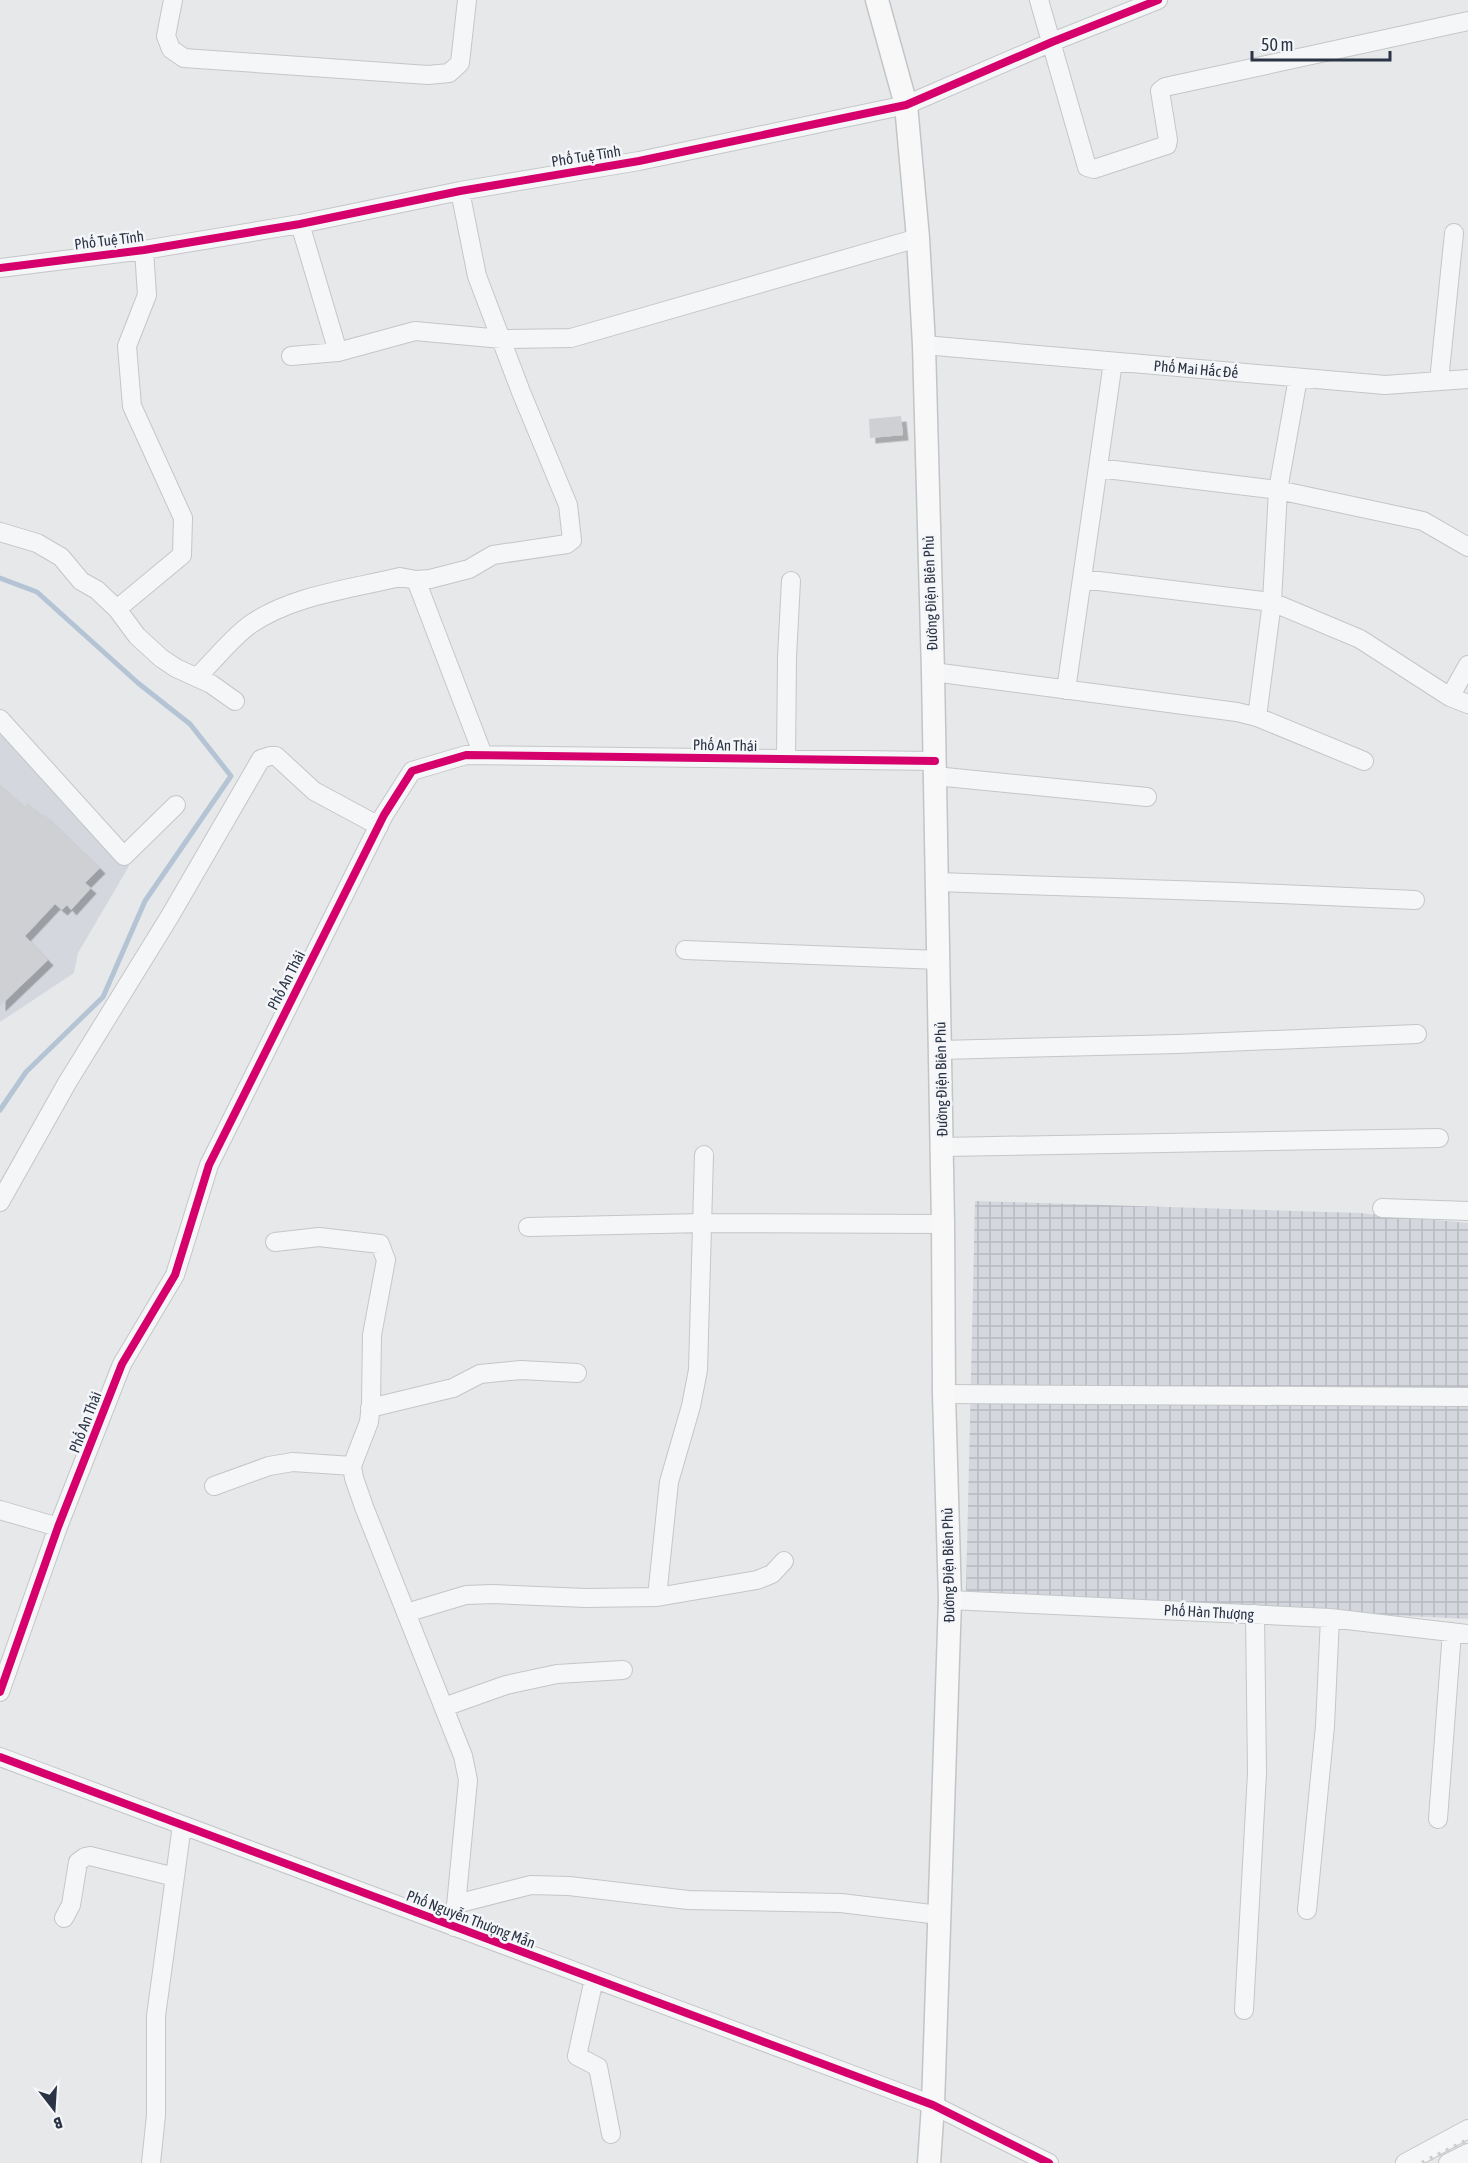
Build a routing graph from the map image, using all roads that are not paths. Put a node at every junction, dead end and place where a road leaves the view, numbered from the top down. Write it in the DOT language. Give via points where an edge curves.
graph roads {
  1 [pos="173,0"];
  2 [pos="467,0"];
  3 [pos="878,0"];
  4 [pos="1040,0"];
  5 [pos="1158,0"];
  6 [pos="1468,21"];
  7 [pos="1052,42"];
  8 [pos="906,105"];
  9 [pos="460,191"];
  10 [pos="300,224"];
  11 [pos="1454,233"];
  12 [pos="918,238"];
  13 [pos="144,250"];
  14 [pos="2,265"];
  15 [pos="502,339"];
  16 [pos="924,345"];
  17 [pos="338,352"];
  18 [pos="291,356"];
  19 [pos="1113,362"];
  20 [pos="1298,378"];
  21 [pos="1439,381"];
  22 [pos="1466,381"];
  23 [pos="1098,468"];
  24 [pos="1278,490"];
  25 [pos="0,532"];
  26 [pos="1468,547"];
  27 [pos="1082,579"];
  28 [pos="416,580"];
  29 [pos="791,581"];
  30 [pos="1272,602"];
  31 [pos="117,609"];
  32 [pos="1468,665"];
  33 [pos="933,672"];
  34 [pos="198,676"];
  35 [pos="1066,690"];
  36 [pos="1450,697"];
  37 [pos="235,701"];
  38 [pos="1468,704"];
  39 [pos="1257,717"];
  40 [pos="0,718"];
  41 [pos="483,755"];
  42 [pos="786,759"];
  43 [pos="1364,760"];
  44 [pos="935,768"];
  45 [pos="1147,797"];
  46 [pos="176,805"];
  47 [pos="379,826"];
  48 [pos="937,882"];
  49 [pos="1415,900"];
  50 [pos="685,950"];
  51 [pos="939,960"];
  52 [pos="1417,1034"];
  53 [pos="940,1050"];
  54 [pos="1438,1138"];
  55 [pos="942,1147"];
  56 [pos="704,1155"];
  57 [pos="0,1202"];
  58 [pos="1382,1208"];
  59 [pos="1468,1211"];
  60 [pos="703,1222"];
  61 [pos="943,1224"];
  62 [pos="528,1227"];
  63 [pos="275,1242"];
  64 [pos="577,1373"];
  65 [pos="944,1394"];
  66 [pos="1468,1397"];
  67 [pos="370,1408"];
  68 [pos="352,1466"];
  69 [pos="214,1486"];
  70 [pos="0,1510"];
  71 [pos="58,1527"];
  72 [pos="784,1561"];
  73 [pos="657,1597"];
  74 [pos="950,1600"];
  75 [pos="406,1614"];
  76 [pos="1255,1614"];
  77 [pos="1330,1618"];
  78 [pos="1460,1633"];
  79 [pos="623,1670"];
  80 [pos="0,1692"];
  81 [pos="444,1707"];
  82 [pos="0,1757"];
  83 [pos="1438,1819"];
  84 [pos="182,1825"];
  85 [pos="175,1877"];
  86 [pos="456,1904"];
  87 [pos="1307,1910"];
  88 [pos="939,1915"];
  89 [pos="64,1918"];
  90 [pos="454,1927"];
  91 [pos="594,1979"];
  92 [pos="1244,2010"];
  93 [pos="933,2105"];
  94 [pos="1468,2129"];
  95 [pos="610,2134"];
  96 [pos="1468,2153"];
  97 [pos="151,2163"];
  98 [pos="929,2163"];
  99 [pos="1049,2163"];
  100 [pos="1405,2163"];
  101 [pos="1448,2163"];
  1 -- 2 [label="street" via="165,36 171,49 184,58 428,75 449,73 460,63"];
  3 -- 8 [label="main road, Đường Điện Biên Phủ"];
  4 -- 7 [label="street"];
  5 -- 7 [label="street, Phố Tuệ Tĩnh"];
  6 -- 7 [label="street" via="1165,87 1160,91 1167,145 1094,168 1087,167"];
  7 -- 8 [label="street, Phố Tuệ Tĩnh"];
  8 -- 9 [label="street, Phố Tuệ Tĩnh" via="639,161"];
  8 -- 12 [label="main road, Đường Điện Biên Phủ"];
  9 -- 10 [label="street, Phố Tuệ Tĩnh"];
  9 -- 15 [label="street" via="477,276"];
  10 -- 13 [label="street, Phố Tuệ Tĩnh"];
  10 -- 17 [label="street"];
  11 -- 21 [label="street"];
  12 -- 15 [label="street" via="571,338"];
  12 -- 16 [label="main road, Đường Điện Biên Phủ"];
  13 -- 14 [label="street, Phố Tuệ Tĩnh"];
  13 -- 31 [label="street" via="147,295 127,346 132,406 183,518 182,555"];
  15 -- 17 [label="street" via="415,330"];
  15 -- 28 [label="street" via="568,505 572,540 493,555 469,569"];
  16 -- 19 [label="street, Phố Mai Hắc Đế"];
  16 -- 33 [label="main road, Đường Điện Biên Phủ"];
  17 -- 18 [label="street"];
  19 -- 20 [label="street, Phố Mai Hắc Đế"];
  19 -- 23 [label="street"];
  20 -- 21 [label="street, Phố Mai Hắc Đế" via="1385,385"];
  20 -- 24 [label="street"];
  21 -- 22 [label="street, Phố Mai Hắc Đế"];
  23 -- 24 [label="street"];
  23 -- 27 [label="street"];
  24 -- 26 [label="street" via="1423,521"];
  24 -- 30 [label="street"];
  25 -- 31 [label="street" via="38,543 62,557 81,581"];
  27 -- 30 [label="street"];
  27 -- 35 [label="street"];
  28 -- 34 [label="street" via="400,577 302,600 272,612 249,625"];
  28 -- 41 [label="street"];
  29 -- 42 [label="street"];
  30 -- 36 [label="street" via="1360,639"];
  30 -- 39 [label="street"];
  31 -- 34 [label="street" via="137,636 161,658"];
  32 -- 36 [label="street"];
  33 -- 35 [label="street"];
  33 -- 44 [label="main road, Đường Điện Biên Phủ"];
  34 -- 37 [label="street"];
  35 -- 39 [label="street"];
  36 -- 38 [label="street"];
  39 -- 43 [label="street"];
  40 -- 46 [label="street" via="124,856"];
  41 -- 42 [label="street, Phố An Thái"];
  41 -- 47 [label="street, Phố An Thái" via="466,755 412,771"];
  42 -- 44 [label="street, Phố An Thái"];
  44 -- 45 [label="street, Phố An Thái"];
  44 -- 48 [label="main road, Đường Điện Biên Phủ"];
  47 -- 57 [label="street" via="314,791 276,756 261,759"];
  47 -- 71 [label="street, Phố An Thái" via="209,1165 175,1275 122,1364"];
  48 -- 49 [label="street"];
  48 -- 51 [label="main road, Đường Điện Biên Phủ"];
  50 -- 51 [label="street"];
  51 -- 53 [label="main road, Đường Điện Biên Phủ"];
  52 -- 53 [label="street"];
  53 -- 55 [label="main road, Đường Điện Biên Phủ"];
  54 -- 55 [label="street"];
  55 -- 61 [label="main road, Đường Điện Biên Phủ"];
  56 -- 60 [label="street"];
  58 -- 59 [label="street"];
  60 -- 61 [label="street"];
  60 -- 62 [label="street"];
  60 -- 73 [label="street" via="698,1370 666,1500"];
  61 -- 65 [label="main road, Đường Điện Biên Phủ"];
  63 -- 67 [label="street" via="319,1237 380,1244 386,1260 372,1335"];
  64 -- 67 [label="street" via="521,1370 480,1374 453,1388"];
  65 -- 66 [label="street"];
  65 -- 74 [label="main road, Đường Điện Biên Phủ"];
  67 -- 68 [label="street" via="369,1422"];
  68 -- 69 [label="street" via="293,1462 269,1466"];
  68 -- 75 [label="street"];
  70 -- 71 [label="street"];
  71 -- 80 [label="street, Phố An Thái"];
  72 -- 73 [label="street" via="772,1574 757,1580"];
  73 -- 75 [label="street" via="466,1595"];
  74 -- 76 [label="street, Phố Hàn Thượng"];
  74 -- 88 [label="main road, Đường Điện Biên Phủ"];
  75 -- 81 [label="street"];
  76 -- 77 [label="street, Phố Hàn Thượng"];
  76 -- 92 [label="street" via="1257,1773"];
  77 -- 78 [label="street, Phố Hàn Thượng"];
  77 -- 87 [label="street" via="1325,1726"];
  78 -- 83 [label="street"];
  79 -- 81 [label="street" via="557,1674 506,1685"];
  81 -- 86 [label="street" via="468,1780"];
  82 -- 84 [label="street, Phố Nguyễn Thượng Mẫn"];
  84 -- 85 [label="street"];
  84 -- 90 [label="street, Phố Nguyễn Thượng Mẫn"];
  85 -- 89 [label="street" via="85,1857 78,1863 71,1905"];
  85 -- 97 [label="street" via="156,2016 156,2115"];
  86 -- 88 [label="street" via="541,1885 688,1900 841,1902"];
  86 -- 90 [label="street"];
  88 -- 93 [label="main road, Đường Điện Biên Phủ"];
  90 -- 91 [label="street, Phố Nguyễn Thượng Mẫn"];
  91 -- 93 [label="street, Phố Nguyễn Thượng Mẫn"];
  91 -- 95 [label="street" via="577,2056 598,2067"];
  93 -- 98 [label="main road, Đường Điện Biên Phủ"];
  93 -- 99 [label="street, Phố Nguyễn Thượng Mẫn"];
  94 -- 100 [label="street"];
  96 -- 101 [label="street"];
}
